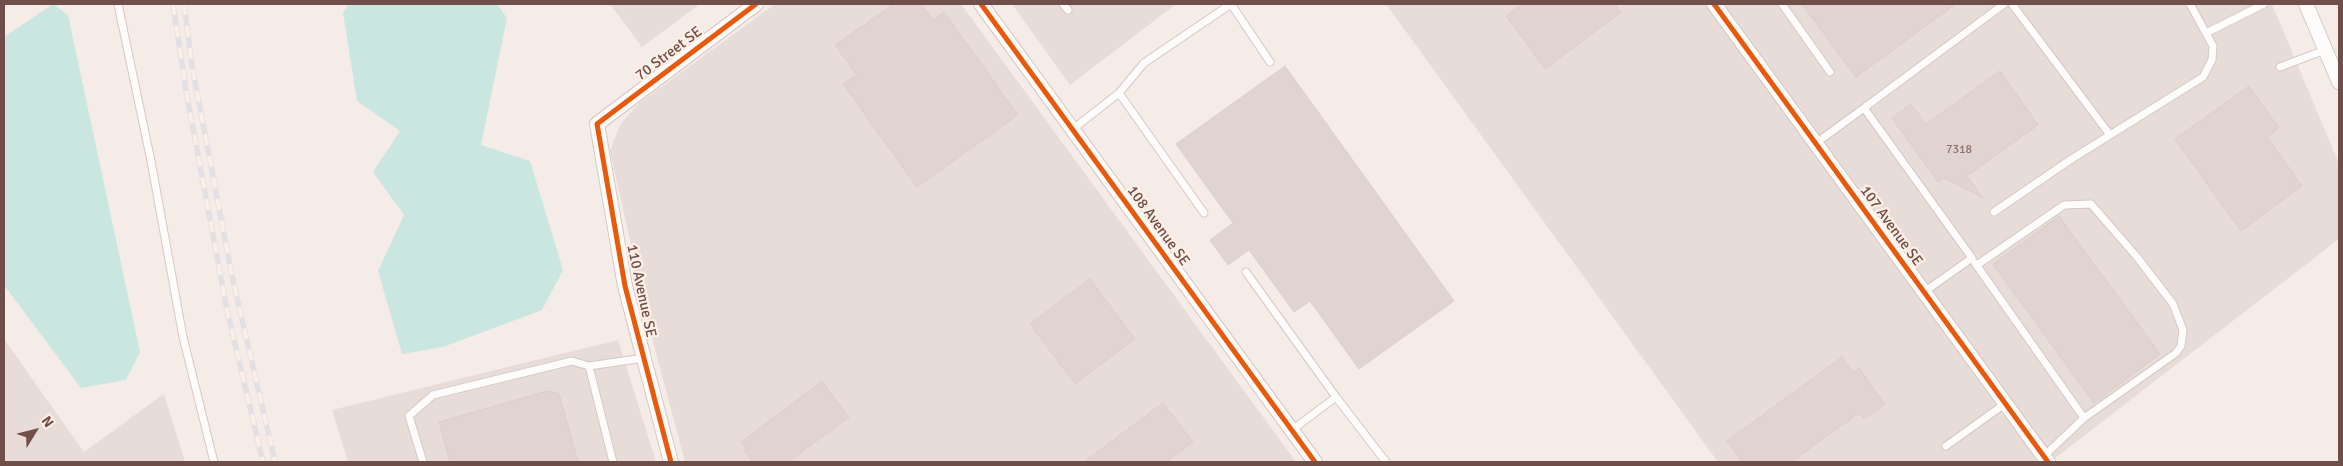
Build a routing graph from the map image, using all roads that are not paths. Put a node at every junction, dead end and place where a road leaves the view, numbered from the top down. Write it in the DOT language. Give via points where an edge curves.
graph roads {
  1 [pos="118,4"];
  2 [pos="756,4"];
  3 [pos="981,4"];
  4 [pos="1231,4"];
  5 [pos="1714,4"];
  6 [pos="1782,4"];
  7 [pos="2004,4"];
  8 [pos="2012,4"];
  9 [pos="2190,4"];
  10 [pos="2264,4"];
  11 [pos="2306,4"];
  12 [pos="2206,33"];
  13 [pos="2325,50"];
  14 [pos="1270,62"];
  15 [pos="2280,67"];
  16 [pos="1830,72"];
  17 [pos="2339,82"];
  18 [pos="1119,93"];
  19 [pos="1864,108"];
  20 [pos="597,124"];
  21 [pos="1072,129"];
  22 [pos="2110,135"];
  23 [pos="1816,143"];
  24 [pos="1994,212"];
  25 [pos="1204,213"];
  26 [pos="1972,258"];
  27 [pos="1977,265"];
  28 [pos="1246,272"];
  29 [pos="1924,292"];
  30 [pos="644,358"];
  31 [pos="589,366"];
  32 [pos="1336,397"];
  33 [pos="2006,403"];
  34 [pos="2084,418"];
  35 [pos="1292,430"];
  36 [pos="1946,446"];
  37 [pos="2046,459"];
  38 [pos="214,462"];
  39 [pos="423,462"];
  40 [pos="613,462"];
  41 [pos="671,462"];
  42 [pos="1316,462"];
  43 [pos="1386,462"];
  1 -- 38 [label="lane" via="183,337"];
  2 -- 20 [label="street, 70 Street SE"];
  3 -- 21 [label="street, 108 Avenue SE"];
  4 -- 14 [label="lane"];
  4 -- 18 [label="lane" via="1144,63"];
  5 -- 23 [label="street, 107 Avenue SE"];
  6 -- 16 [label="lane"];
  7 -- 19 [label="lane"];
  8 -- 22 [label="lane"];
  9 -- 12 [label="lane"];
  10 -- 12 [label="lane"];
  11 -- 13 [label="street"];
  12 -- 22 [label="lane" via="2213,46 2212,60 2203,77"];
  13 -- 15 [label="lane"];
  13 -- 17 [label="street"];
  18 -- 21 [label="lane"];
  18 -- 25 [label="lane"];
  19 -- 23 [label="lane"];
  19 -- 26 [label="lane"];
  20 -- 30 [label="street, 110 Avenue SE" via="625,286"];
  21 -- 35 [label="street, 108 Avenue SE"];
  22 -- 24 [label="lane"];
  23 -- 29 [label="street, 107 Avenue SE"];
  26 -- 27 [label="lane"];
  26 -- 29 [label="lane"];
  27 -- 34 [label="lane"];
  27 -- 34 [label="lane" via="2064,205 2091,204 2137,256 2173,304 2183,330 2181,346 2176,353"];
  28 -- 32 [label="lane"];
  29 -- 33 [label="street, 107 Avenue SE"];
  30 -- 31 [label="lane"];
  30 -- 41 [label="street, 110 Avenue SE"];
  31 -- 39 [label="lane" via="572,361 433,395 409,416"];
  31 -- 40 [label="lane"];
  32 -- 35 [label="lane"];
  32 -- 43 [label="lane"];
  33 -- 36 [label="lane"];
  33 -- 37 [label="street, 107 Avenue SE"];
  34 -- 37 [label="lane"];
  35 -- 42 [label="street, 108 Avenue SE"];
}
